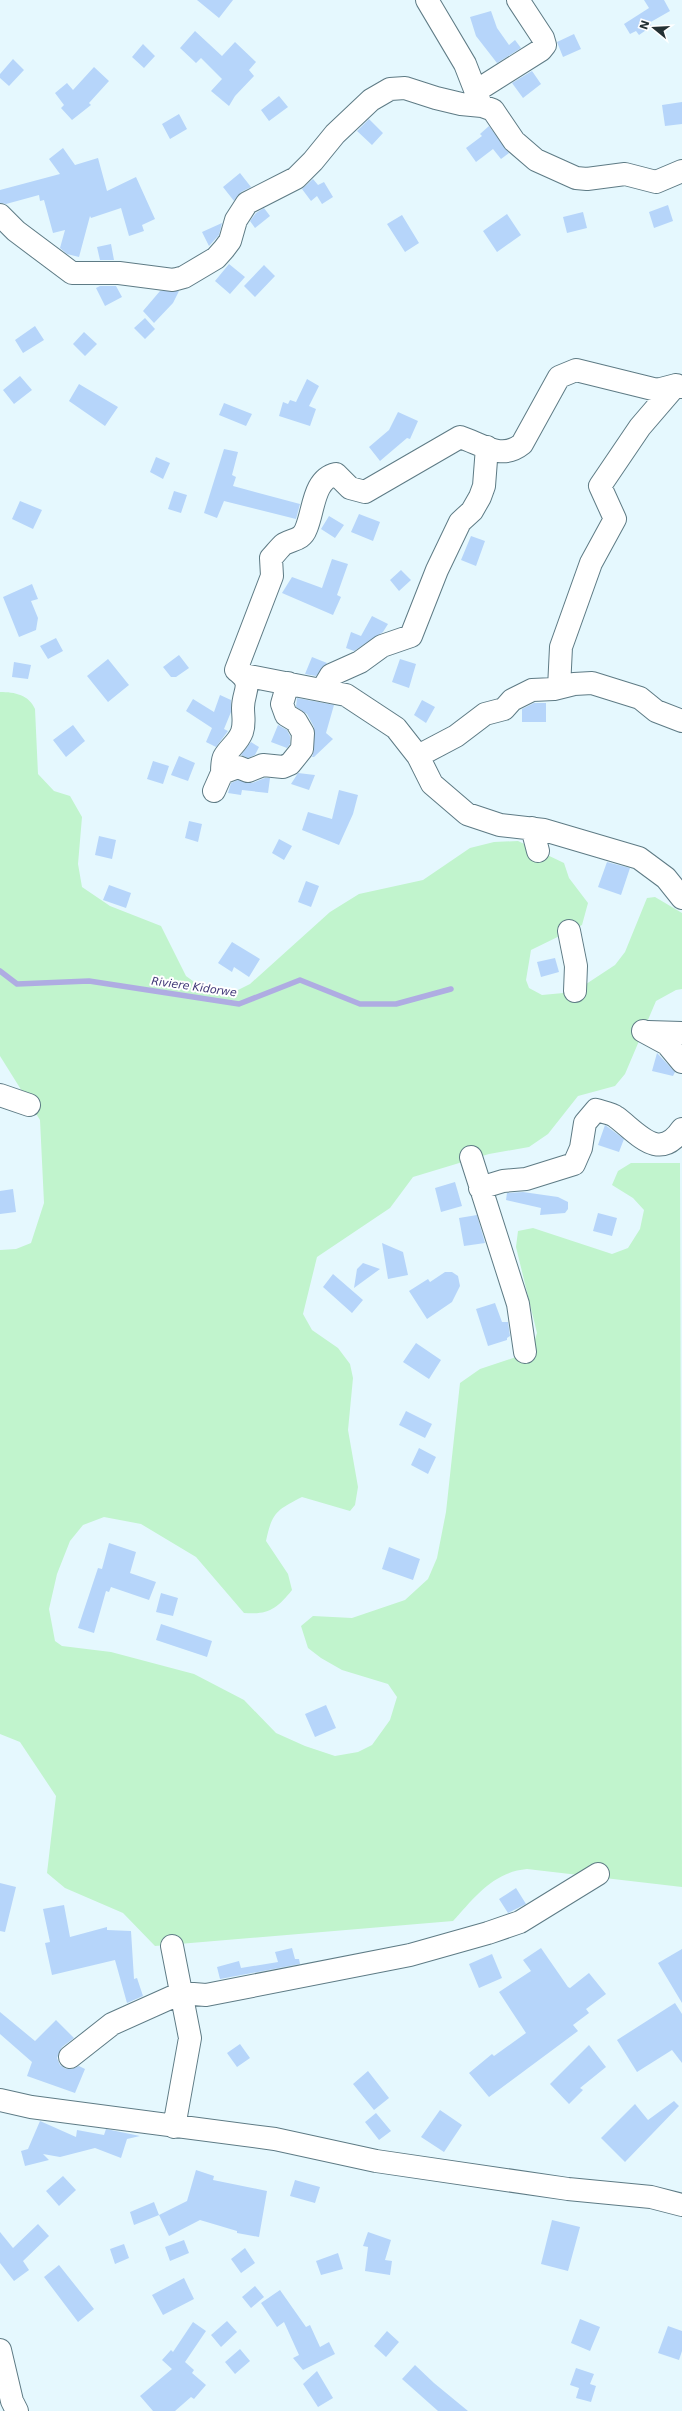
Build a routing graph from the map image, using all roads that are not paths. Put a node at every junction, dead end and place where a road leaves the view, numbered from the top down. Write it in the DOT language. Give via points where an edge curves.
graph roads {
  1 [pos="427,0"];
  2 [pos="518,0"];
  3 [pos="479,98"];
  4 [pos="682,171"];
  5 [pos="0,215"];
  6 [pos="8,235"];
  7 [pos="679,386"];
  8 [pos="487,447"];
  9 [pos="244,676"];
  10 [pos="288,683"];
  11 [pos="559,688"];
  12 [pos="322,690"];
  13 [pos="682,722"];
  14 [pos="418,756"];
  15 [pos="532,828"];
  16 [pos="538,851"];
  17 [pos="682,898"];
  18 [pos="569,931"];
  19 [pos="575,991"];
  20 [pos="682,1033"];
  21 [pos="682,1062"];
  22 [pos="0,1095"];
  23 [pos="29,1106"];
  24 [pos="682,1129"];
  25 [pos="471,1157"];
  26 [pos="480,1188"];
  27 [pos="525,1352"];
  28 [pos="598,1874"];
  29 [pos="172,1946"];
  30 [pos="181,1993"];
  31 [pos="70,2057"];
  32 [pos="0,2100"];
  33 [pos="174,2127"];
  34 [pos="682,2204"];
  35 [pos="0,2350"];
  36 [pos="0,2400"];
  37 [pos="8,2411"];
  38 [pos="17,2411"];
  1 -- 3 [label="street" via="466,64"];
  2 -- 3 [label="street" via="545,45"];
  3 -- 4 [label="street" via="493,110 514,141 536,160 576,178 626,174 656,182"];
  3 -- 6 [label="street" via="454,103 405,88 390,89 371,100 340,129 296,178 247,204 236,220 230,241 216,258 184,277 173,280 119,273 72,273"];
  5 -- 6 [label="street"];
  7 -- 8 [label="street" via="657,390 576,370 559,377 522,444 513,452 504,453"];
  7 -- 11 [label="street" via="640,427 600,486 614,520 591,563 561,646"];
  8 -- 9 [label="street" via="460,437 365,492 350,488 336,474 328,476 321,485 306,530 298,540 284,544 271,558 272,576 236,670"];
  8 -- 12 [label="street" via="484,486 480,498 472,511 460,522 410,636 382,646 360,662 331,675"];
  9 -- 10 [label="street"];
  9 -- 10 [label="street" via="248,688 242,708 245,721 242,733 223,758 218,782 238,768 248,770 263,765 283,767 290,764 302,749 303,733 296,722 286,715 282,704"];
  10 -- 12 [label="street"];
  11 -- 13 [label="street" via="574,684 599,685 640,698 656,711"];
  11 -- 14 [label="street" via="532,690 519,696 504,709 484,714 456,736"];
  12 -- 14 [label="street" via="346,695 375,712 396,728"];
  14 -- 15 [label="street" via="432,784 467,814 500,825"];
  15 -- 16 [label="street"];
  15 -- 17 [label="street" via="639,858 666,878"];
  18 -- 19 [label="street" via="576,966"];
  20 -- 21 [label="street" via="643,1031 667,1044"];
  22 -- 23 [label="street"];
  24 -- 26 [label="street" via="672,1142 659,1146 644,1141 615,1116 596,1110 585,1123 581,1148 574,1164 526,1179 503,1180"];
  25 -- 26 [label="street"];
  26 -- 27 [label="street" via="518,1304"];
  28 -- 30 [label="street" via="520,1922 439,1947 206,1995"];
  29 -- 30 [label="street"];
  30 -- 31 [label="street" via="112,2024"];
  30 -- 33 [label="street" via="190,2038"];
  32 -- 33 [label="street" via="32,2107"];
  33 -- 34 [label="street" via="275,2140 376,2161 568,2189 651,2197"];
  35 -- 38 [label="street" via="12,2401"];
  36 -- 37 [label="street"];
}
